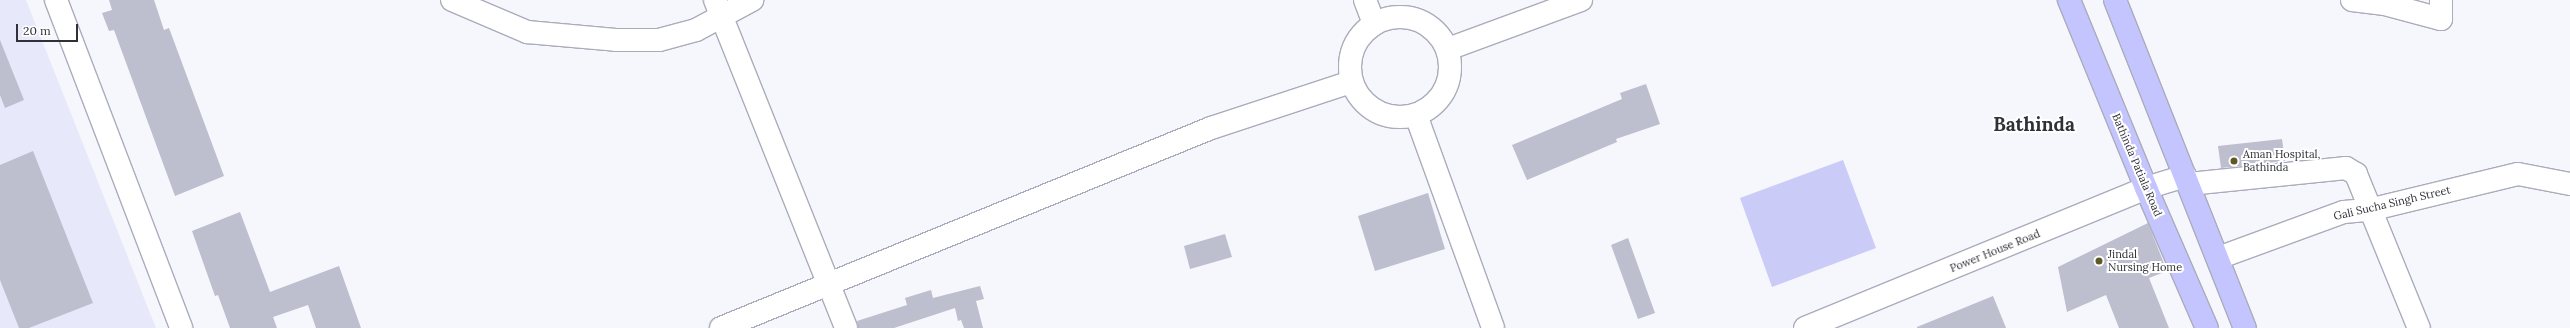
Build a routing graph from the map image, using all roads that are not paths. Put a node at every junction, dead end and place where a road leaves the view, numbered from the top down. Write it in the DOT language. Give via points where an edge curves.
graph roads {
  1 [pos="56,0"];
  2 [pos="452,0"];
  3 [pos="752,0"];
  4 [pos="1365,0"];
  5 [pos="1581,0"];
  6 [pos="2069,0"];
  7 [pos="2115,0"];
  8 [pos="2352,0"];
  9 [pos="2441,0"];
  10 [pos="718,8"];
  11 [pos="1374,24"];
  12 [pos="1448,49"];
  13 [pos="1351,82"];
  14 [pos="1416,115"];
  15 [pos="2187,180"];
  16 [pos="2570,184"];
  17 [pos="2146,188"];
  18 [pos="2369,210"];
  19 [pos="2218,258"];
  20 [pos="828,285"];
  21 [pos="181,328"];
  22 [pos="721,328"];
  23 [pos="846,328"];
  24 [pos="1493,328"];
  25 [pos="1805,328"];
  26 [pos="2207,328"];
  27 [pos="2245,328"];
  28 [pos="2418,328"];
  1 -- 21 [label="street"];
  2 -- 10 [label="street" via="527,32 616,40 658,40 696,30"];
  3 -- 10 [label="street"];
  4 -- 11 [label="street"];
  5 -- 12 [label="street"];
  6 -- 17 [label="highway, Bathinda Patiala Road"];
  7 -- 15 [label="highway"];
  8 -- 9 [label="street" via="2385,4 2441,20"];
  10 -- 20 [label="street"];
  11 -- 12 [label="street" via="1385,19 1410,17 1436,30"];
  11 -- 13 [label="street" via="1360,36 1350,56"];
  12 -- 14 [label="street" via="1450,79 1438,101"];
  13 -- 14 [label="street" via="1363,103 1388,116"];
  13 -- 20 [label="street" via="1211,128"];
  14 -- 24 [label="street"];
  15 -- 17 [label="street, Power House Road"];
  15 -- 18 [label="street, Power House Road" via="2346,168 2356,174"];
  15 -- 19 [label="highway"];
  16 -- 18 [label="street, Gali Sucha Singh Street" via="2518,174"];
  17 -- 25 [label="street, Power House Road"];
  17 -- 26 [label="highway, Bathinda Patiala Road"];
  18 -- 19 [label="street, Gali Sucha Singh Street" via="2344,212"];
  18 -- 28 [label="street, Power House Road"];
  19 -- 27 [label="highway"];
  20 -- 22 [label="street"];
  20 -- 23 [label="street"];
}
